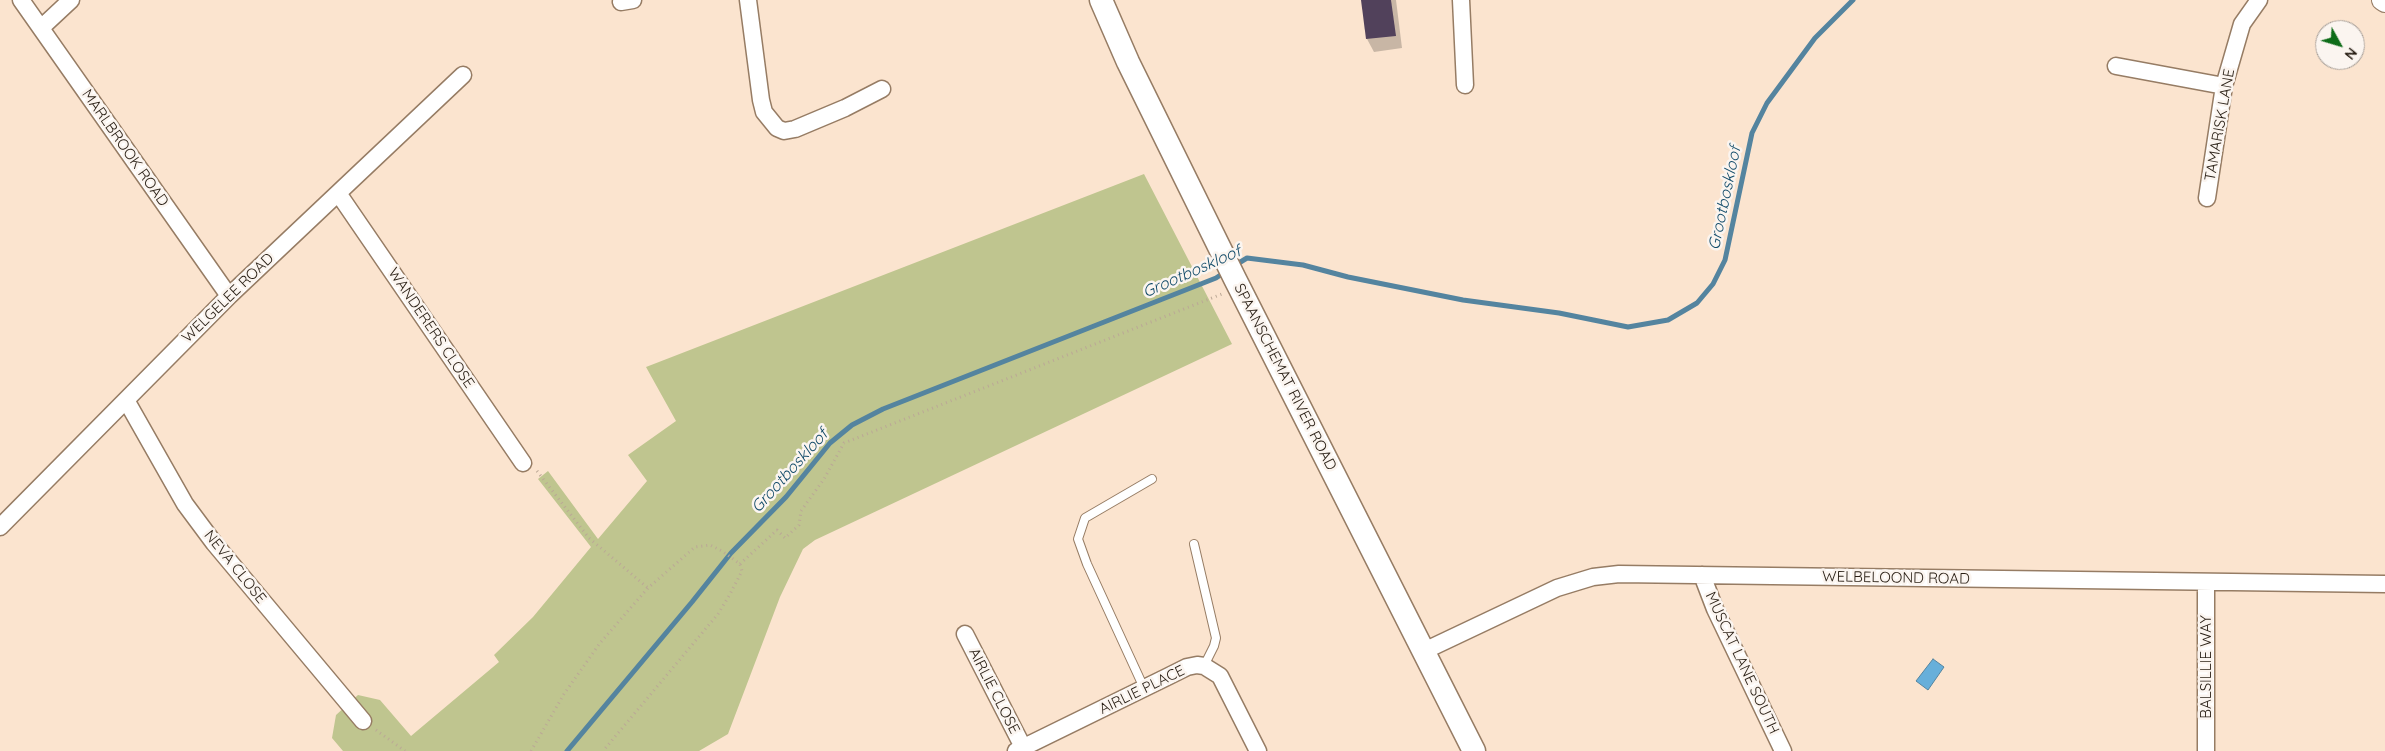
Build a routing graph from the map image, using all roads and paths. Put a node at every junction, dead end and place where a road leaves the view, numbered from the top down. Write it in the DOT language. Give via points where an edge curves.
graph roads {
  1 [pos="21,0"];
  2 [pos="71,0"];
  3 [pos="748,0"];
  4 [pos="1101,0"];
  5 [pos="1461,0"];
  6 [pos="2259,0"];
  7 [pos="2382,0"];
  8 [pos="2385,2"];
  9 [pos="41,28"];
  10 [pos="2116,66"];
  11 [pos="463,75"];
  12 [pos="1465,85"];
  13 [pos="2224,86"];
  14 [pos="882,89"];
  15 [pos="338,193"];
  16 [pos="2207,198"];
  17 [pos="1231,286"];
  18 [pos="229,296"];
  19 [pos="126,400"];
  20 [pos="523,463"];
  21 [pos="1152,479"];
  22 [pos="3,519"];
  23 [pos="1194,544"];
  24 [pos="740,564"];
  25 [pos="1702,575"];
  26 [pos="2206,583"];
  27 [pos="2385,584"];
  28 [pos="648,588"];
  29 [pos="965,634"];
  30 [pos="1424,651"];
  31 [pos="1204,666"];
  32 [pos="1144,688"];
  33 [pos="363,721"];
  34 [pos="1019,749"];
  35 [pos="405,751"];
  36 [pos="531,751"];
  37 [pos="603,751"];
  38 [pos="1258,751"];
  39 [pos="1474,751"];
  40 [pos="1783,751"];
  41 [pos="2206,751"];
  1 -- 9 [label="street, MARLBROOK ROAD"];
  2 -- 9 [label="street"];
  3 -- 14 [label="street" via="760,100 764,112 777,128 784,131 795,129"];
  4 -- 17 [label="main road, SPAANSCHEMAT RIVER ROAD" via="1225,259"];
  5 -- 12 [label="street"];
  6 -- 13 [label="street, TAMARISK LANE" via="2242,24"];
  7 -- 8 [label="street"];
  9 -- 18 [label="street, MARLBROOK ROAD"];
  10 -- 13 [label="street"];
  11 -- 15 [label="street, WELGELEE ROAD"];
  13 -- 16 [label="street, TAMARISK LANE"];
  15 -- 18 [label="street, WELGELEE ROAD"];
  15 -- 20 [label="street, WANDERERS CLOSE"];
  17 -- 24 [label="path" via="844,443 801,511 799,525 785,538 777,530"];
  17 -- 30 [label="main road, SPAANSCHEMAT RIVER ROAD"];
  18 -- 19 [label="street, WELGELEE ROAD"];
  19 -- 22 [label="street, WELGELEE ROAD"];
  19 -- 33 [label="street, NEVA CLOSE" via="185,504"];
  20 -- 28 [label="path" via="538,472 589,538"];
  21 -- 32 [label="lane" via="1085,518 1078,539"];
  23 -- 31 [label="lane" via="1216,638"];
  24 -- 28 [label="path" via="710,545 695,547"];
  24 -- 37 [label="path" via="739,578 718,614"];
  25 -- 26 [label="street, WELBELOOND ROAD"];
  25 -- 30 [label="street, WELBELOOND ROAD" via="1593,577 1557,588"];
  25 -- 40 [label="street, MUSCAT LANE SOUTH"];
  26 -- 27 [label="street, WELBELOOND ROAD"];
  26 -- 41 [label="street, BALSILLIE WAY"];
  28 -- 36 [label="path" via="600,642 564,694"];
  29 -- 34 [label="street, AIRLIE CLOSE"];
  30 -- 39 [label="main road, SPAANSCHEMAT RIVER ROAD"];
  31 -- 32 [label="street, AIRLIE PLACE" via="1188,667"];
  31 -- 38 [label="street, AIRLIE PLACE" via="1220,676"];
  32 -- 34 [label="street, AIRLIE PLACE"];
  33 -- 35 [label="path"];
}
